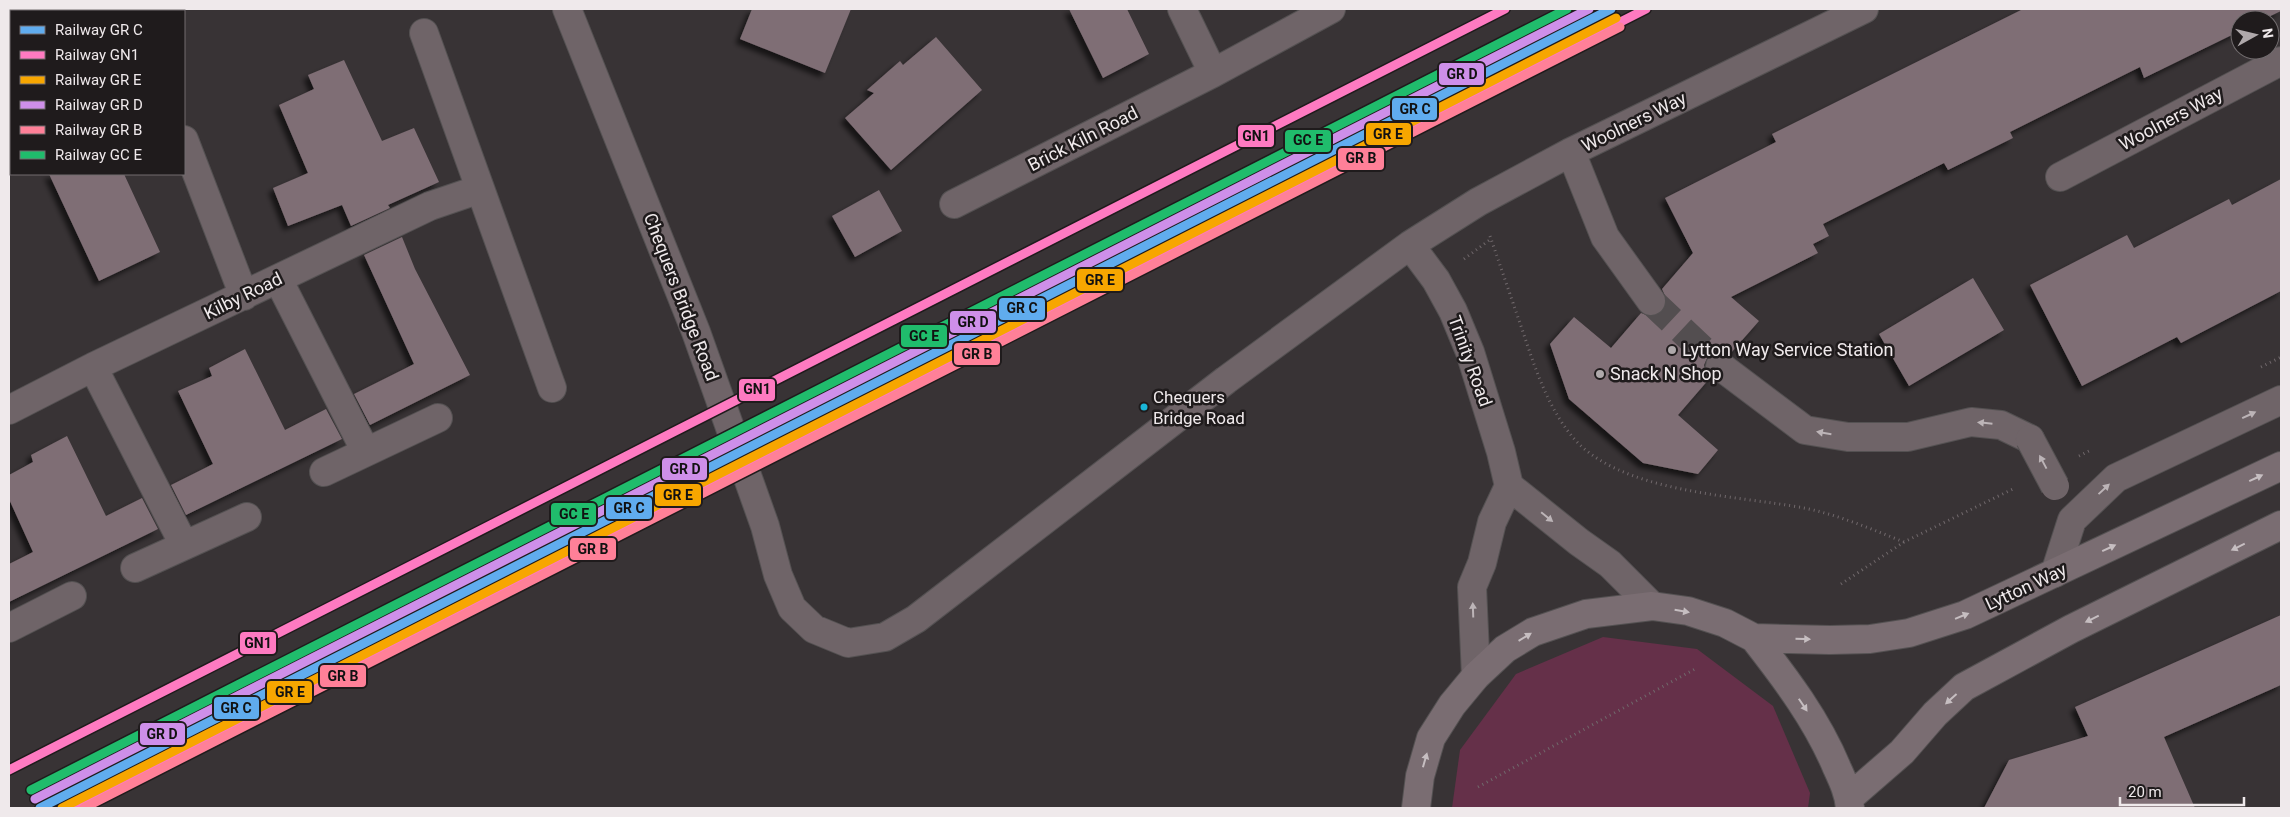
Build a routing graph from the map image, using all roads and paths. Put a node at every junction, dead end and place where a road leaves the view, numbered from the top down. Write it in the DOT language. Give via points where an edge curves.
graph roads {
  1 [pos="568,9"];
  2 [pos="1182,9"];
  3 [pos="1332,9"];
  4 [pos="1864,9"];
  5 [pos="424,33"];
  6 [pos="2281,61"];
  7 [pos="1213,73"];
  8 [pos="185,143"];
  9 [pos="1571,152"];
  10 [pos="2060,177"];
  11 [pos="480,190"];
  12 [pos="1478,202"];
  13 [pos="954,204"];
  14 [pos="1410,246"];
  15 [pos="278,279"];
  16 [pos="244,296"];
  17 [pos="1651,301"];
  18 [pos="1720,366"];
  19 [pos="93,367"];
  20 [pos="552,388"];
  21 [pos="2281,400"];
  22 [pos="9,410"];
  23 [pos="438,418"];
  24 [pos="366,452"];
  25 [pos="2281,466"];
  26 [pos="324,472"];
  27 [pos="1508,486"];
  28 [pos="247,517"];
  29 [pos="2072,520"];
  30 [pos="2281,525"];
  31 [pos="1904,542"];
  32 [pos="184,545"];
  33 [pos="135,568"];
  34 [pos="2055,573"];
  35 [pos="72,596"];
  36 [pos="1652,606"];
  37 [pos="11,620"];
  38 [pos="1754,638"];
  39 [pos="1695,670"];
  40 [pos="1476,676"];
  41 [pos="1478,787"];
  42 [pos="1850,803"];
  43 [pos="1416,808"];
  1 -- 14 [label="street, Chequers Bridge Road" via="696,332 792,608 814,629 848,643 885,636 916,619 1226,380"];
  2 -- 7 [label="street"];
  3 -- 7 [label="street, Brick Kiln Road"];
  4 -- 9 [label="street, Woolners Way"];
  5 -- 11 [label="street"];
  6 -- 10 [label="street, Woolners Way"];
  7 -- 13 [label="street, Brick Kiln Road"];
  8 -- 16 [label="street"];
  9 -- 12 [label="street, Woolners Way"];
  9 -- 17 [label="street" via="1605,238"];
  11 -- 15 [label="street, Kilby Road" via="430,206"];
  11 -- 20 [label="street"];
  12 -- 14 [label="street, Woolners Way"];
  12 -- 31 [label="path" via="1536,370 1553,409 1572,436 1594,455 1620,472 1651,482 1831,514"];
  14 -- 27 [label="street, Trinity Road" via="1436,280 1453,311 1501,452"];
  15 -- 16 [label="street, Kilby Road"];
  15 -- 24 [label="street"];
  16 -- 19 [label="street, Kilby Road"];
  29 -- 18 [label="street, one-way, bridge" via="2030,439 2001,425 1972,422 1908,437 1848,437 1805,430"];
  19 -- 22 [label="street, Kilby Road"];
  19 -- 32 [label="street"];
  29 -- 21 [label="street, one-way" via="2116,478"];
  23 -- 24 [label="street"];
  24 -- 26 [label="street"];
  34 -- 25 [label="main road, Lytton Way, one-way"];
  27 -- 36 [label="street, one-way" via="1610,564"];
  40 -- 27 [label="street, one-way" via="1472,587 1492,522"];
  28 -- 32 [label="street"];
  29 -- 34 [label="street"];
  30 -- 42 [label="main road, Lytton Way, one-way" via="2071,629 1964,687"];
  32 -- 33 [label="street"];
  38 -- 34 [label="main road, Lytton Way, one-way" via="1870,639 1909,633 1965,615"];
  35 -- 37 [label="street"];
  36 -- 38 [label="main road, Lytton Way, one-way" via="1688,611 1725,623"];
  40 -- 36 [label="main road, Lytton Way, one-way" via="1505,649 1532,632 1586,614"];
  38 -- 42 [label="main road, Lytton Way, one-way" via="1817,725"];
  39 -- 41 [label="path"];
  43 -- 40 [label="main road, Lytton Way, one-way" via="1420,776 1432,738 1452,705"];
}
